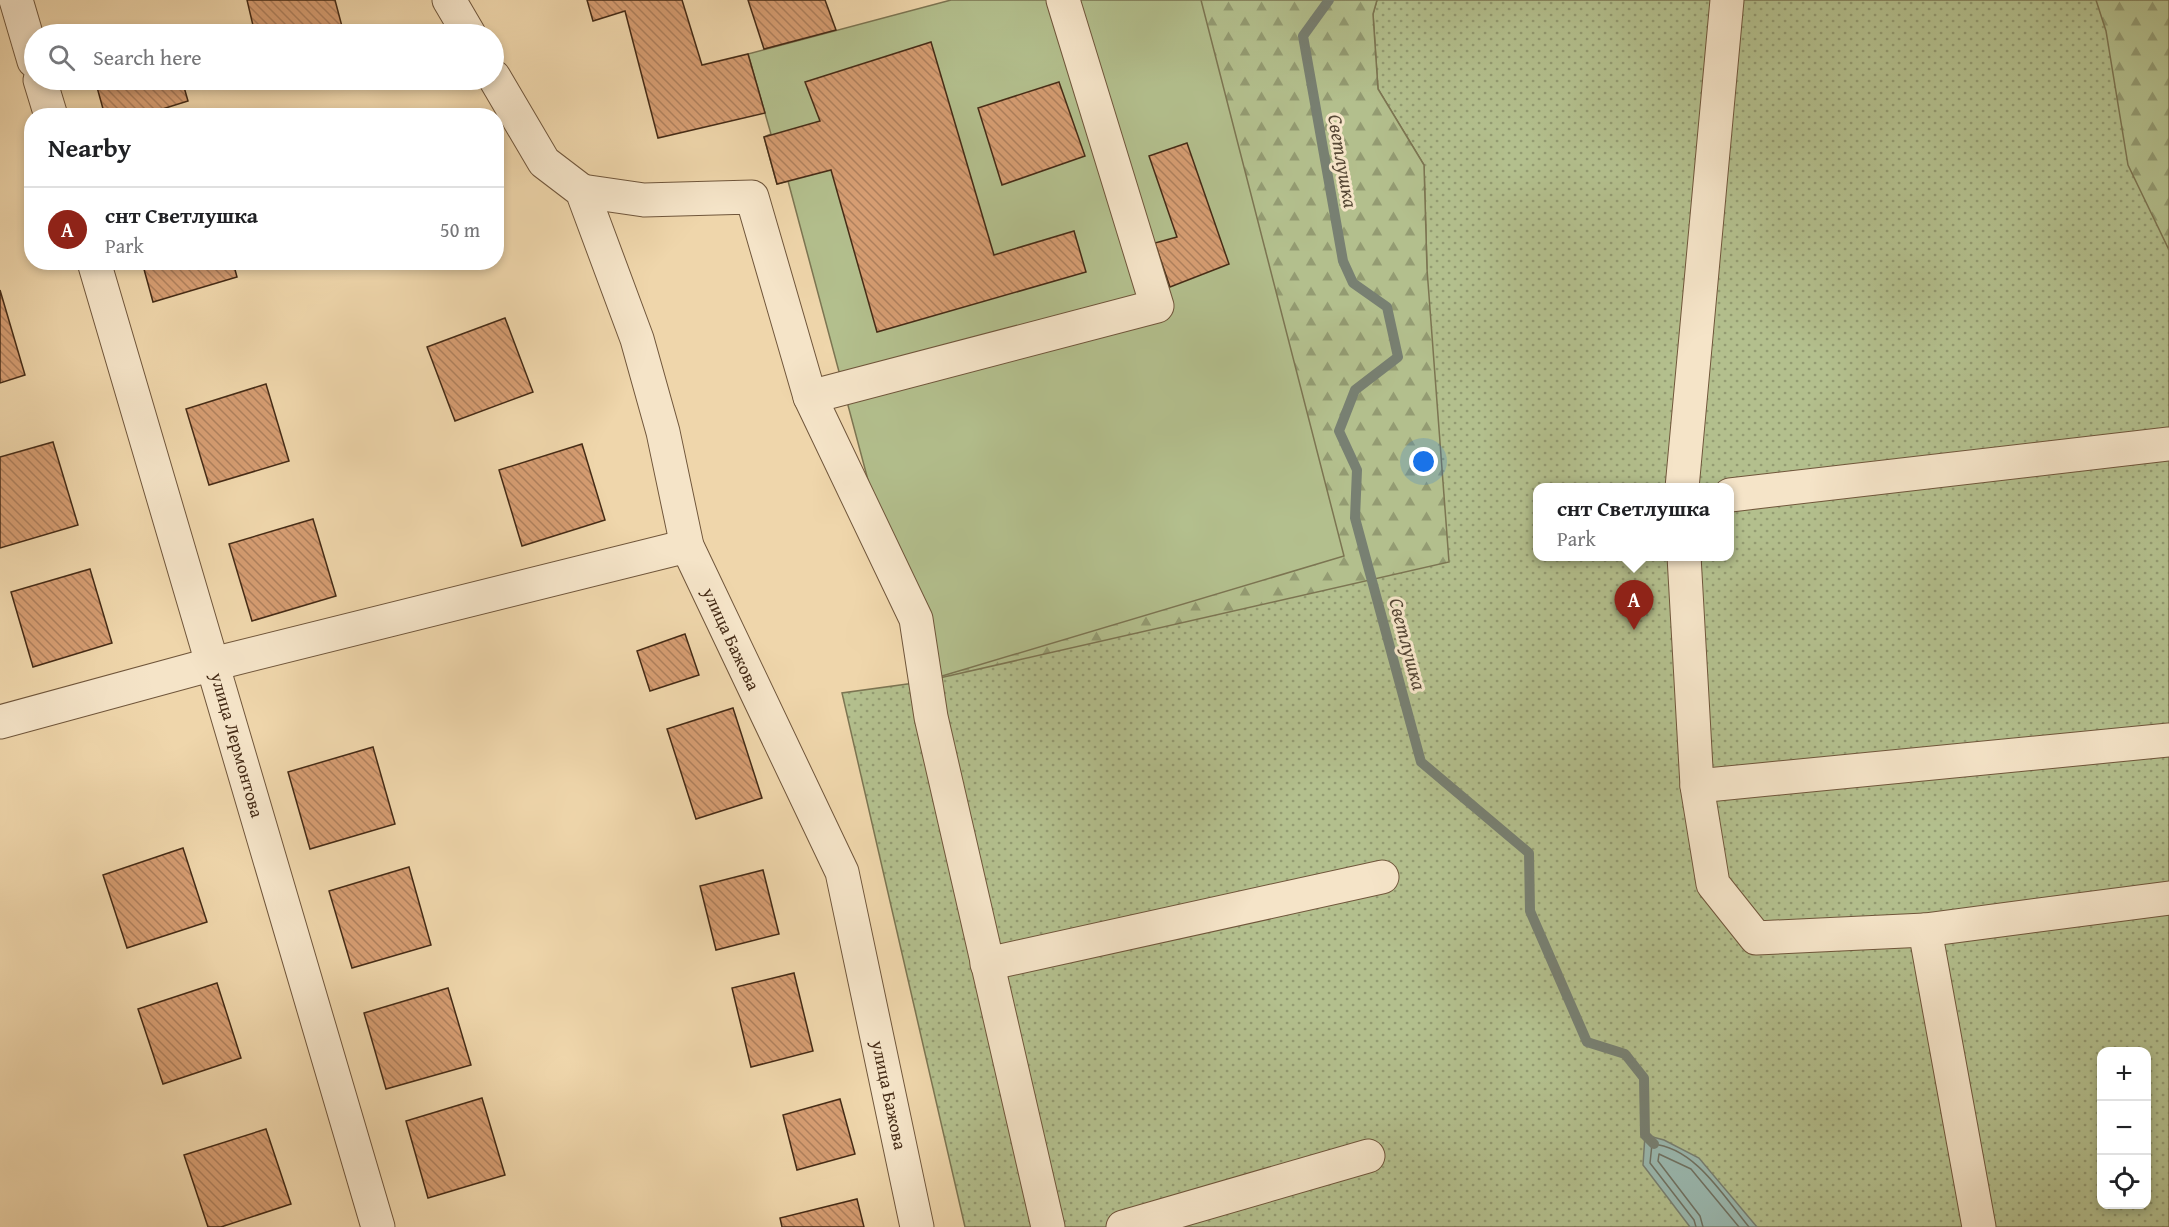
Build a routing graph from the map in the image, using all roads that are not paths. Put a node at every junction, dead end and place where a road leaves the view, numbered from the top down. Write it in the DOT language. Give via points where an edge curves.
graph roads {
  1 [pos="16,0"];
  2 [pos="449,0"];
  3 [pos="1063,0"];
  4 [pos="1727,0"];
  5 [pos="463,24"];
  6 [pos="24,27"];
  7 [pos="43,90"];
  8 [pos="502,90"];
  9 [pos="49,108"];
  10 [pos="582,191"];
  11 [pos="96,270"];
  12 [pos="810,397"];
  13 [pos="2169,444"];
  14 [pos="1682,483"];
  15 [pos="1734,495"];
  16 [pos="687,546"];
  17 [pos="1684,561"];
  18 [pos="213,664"];
  19 [pos="0,723"];
  20 [pos="2169,740"];
  21 [pos="1697,786"];
  22 [pos="1382,877"];
  23 [pos="2169,898"];
  24 [pos="1925,930"];
  25 [pos="987,964"];
  26 [pos="1368,1156"];
  27 [pos="378,1227"];
  28 [pos="917,1227"];
  29 [pos="1048,1227"];
  30 [pos="1123,1227"];
  31 [pos="1979,1227"];
  1 -- 6 [label="street"];
  2 -- 5 [label="street"];
  3 -- 12 [label="street" via="1157,306"];
  4 -- 14 [label="street"];
  7 -- 9 [label="street"];
  8 -- 10 [label="street" via="544,162"];
  10 -- 12 [label="street" via="644,200 752,197"];
  10 -- 16 [label="street, улица Бажова" via="637,339 663,432"];
  11 -- 18 [label="street, улица Лермонтова"];
  12 -- 25 [label="street" via="916,619 931,717"];
  13 -- 15 [label="street"];
  16 -- 18 [label="street"];
  16 -- 28 [label="street, улица Бажова" via="842,872"];
  17 -- 21 [label="street"];
  18 -- 19 [label="street"];
  18 -- 27 [label="street, улица Лермонтова"];
  20 -- 21 [label="street"];
  21 -- 24 [label="street" via="1713,884 1756,938"];
  22 -- 25 [label="street"];
  23 -- 24 [label="street"];
  24 -- 31 [label="street"];
  25 -- 29 [label="street"];
  26 -- 30 [label="street"];
}
